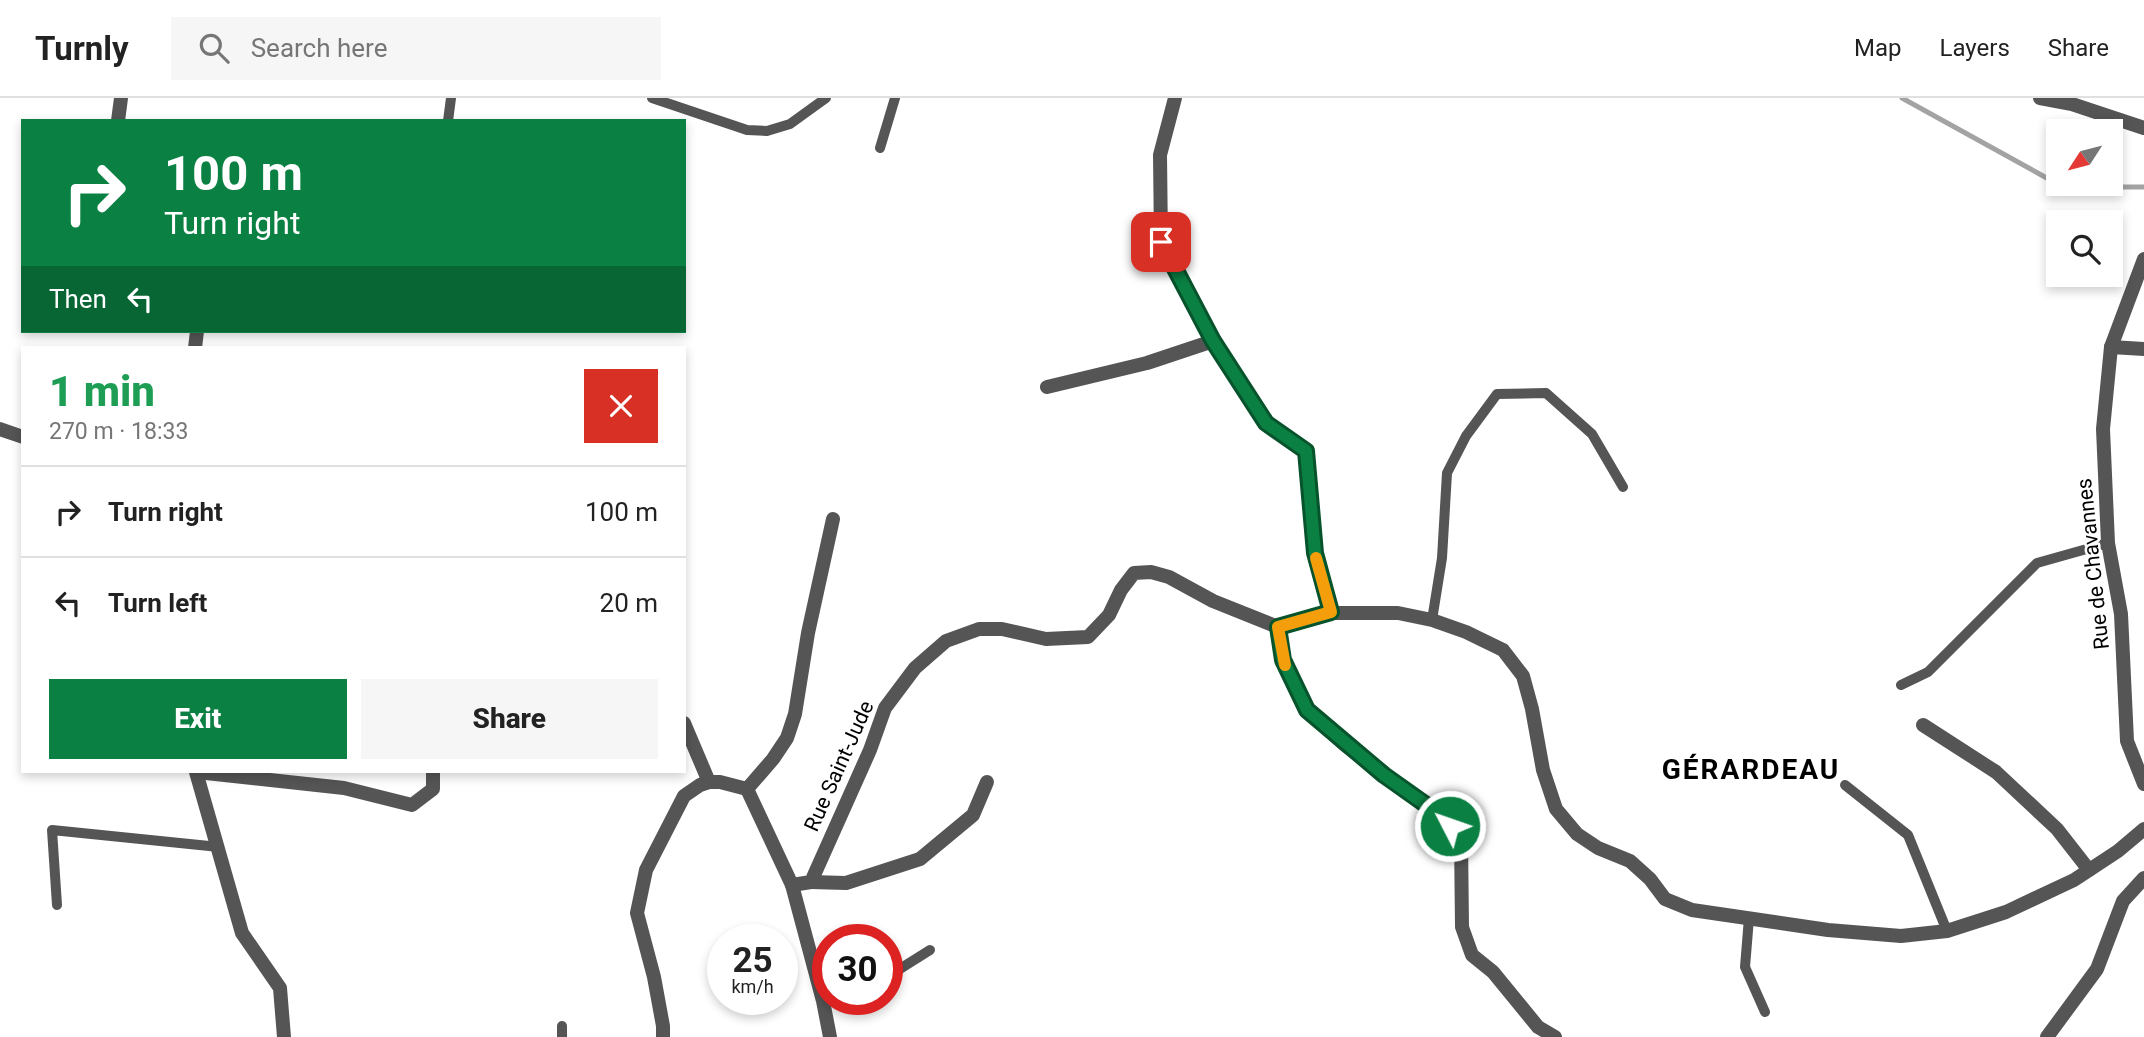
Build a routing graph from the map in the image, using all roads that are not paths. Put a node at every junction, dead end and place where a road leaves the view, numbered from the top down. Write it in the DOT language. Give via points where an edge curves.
graph roads {
  1 [pos="121,98"];
  2 [pos="451,98"];
  3 [pos="652,98"];
  4 [pos="826,98"];
  5 [pos="895,98"];
  6 [pos="1175,98"];
  7 [pos="2040,98"];
  8 [pos="118,119"];
  9 [pos="448,119"];
  10 [pos="2144,128"];
  11 [pos="880,148"];
  12 [pos="2144,259"];
  13 [pos="1213,341"];
  14 [pos="2111,347"];
  15 [pos="2144,349"];
  16 [pos="1047,387"];
  17 [pos="0,429"];
  18 [pos="21,436"];
  19 [pos="1623,487"];
  20 [pos="833,519"];
  21 [pos="2108,544"];
  22 [pos="1331,612"];
  23 [pos="1432,620"];
  24 [pos="1278,627"];
  25 [pos="1901,685"];
  26 [pos="1923,725"];
  27 [pos="686,728"];
  28 [pos="196,773"];
  29 [pos="205,773"];
  30 [pos="433,773"];
  31 [pos="2142,773"];
  32 [pos="709,782"];
  33 [pos="987,782"];
  34 [pos="1845,785"];
  35 [pos="747,789"];
  36 [pos="2144,829"];
  37 [pos="219,847"];
  38 [pos="2089,870"];
  39 [pos="2144,878"];
  40 [pos="811,882"];
  41 [pos="792,885"];
  42 [pos="57,905"];
  43 [pos="1749,918"];
  44 [pos="1947,931"];
  45 [pos="930,950"];
  46 [pos="812,951"];
  47 [pos="903,967"];
  48 [pos="1765,1012"];
  49 [pos="828,1015"];
  50 [pos="284,1037"];
  51 [pos="663,1037"];
  52 [pos="830,1037"];
  53 [pos="1555,1037"];
  54 [pos="2047,1037"];
  1 -- 8 [label="street"];
  2 -- 9 [label="lane"];
  3 -- 4 [label="lane" via="747,130 767,131 790,124"];
  5 -- 11 [label="lane"];
  6 -- 13 [label="street" via="1160,155 1161,242"];
  7 -- 10 [label="street"];
  12 -- 14 [label="street, Rue de Chavannes"];
  13 -- 16 [label="street" via="1147,363"];
  13 -- 22 [label="street" via="1266,423 1306,451 1315,553"];
  14 -- 15 [label="street"];
  14 -- 21 [label="street, Rue de Chavannes" via="2103,429"];
  17 -- 18 [label="street"];
  19 -- 23 [label="lane" via="1592,434 1546,393 1497,394 1466,436 1447,473 1442,558"];
  20 -- 35 [label="street" via="795,714 774,759"];
  21 -- 25 [label="lane" via="2037,563 1928,672"];
  21 -- 31 [label="street, Rue de Chavannes" via="2121,614 2127,741"];
  22 -- 23 [label="street" via="1398,612"];
  22 -- 24 [label="street"];
  23 -- 43 [label="street" via="1503,650 1523,676 1556,809 1577,834 1630,861 1665,898 1692,910"];
  24 -- 40 [label="street, Rue Saint-Jude" via="1152,572 1134,573 1109,615 1088,637 1046,639 979,629 946,641 915,668 885,708"];
  24 -- 53 [label="street" via="1283,660 1307,710 1439,814 1461,838 1462,926 1472,955 1493,972 1538,1027"];
  26 -- 38 [label="street" via="1996,772 2057,829"];
  27 -- 32 [label="street"];
  28 -- 37 [label="street"];
  29 -- 30 [label="street" via="344,788 412,805 433,789"];
  32 -- 35 [label="street"];
  32 -- 51 [label="street" via="684,796 646,870 637,913 654,977"];
  33 -- 40 [label="street" via="973,815 920,859 846,883"];
  34 -- 44 [label="lane" via="1908,835"];
  35 -- 41 [label="street"];
  36 -- 38 [label="street"];
  37 -- 42 [label="lane" via="52,830"];
  37 -- 50 [label="street" via="242,933 281,988"];
  38 -- 44 [label="street" via="2006,912"];
  39 -- 54 [label="street" via="2123,901 2097,969"];
  40 -- 41 [label="street"];
  41 -- 46 [label="street"];
  43 -- 44 [label="street" via="1901,936"];
  43 -- 48 [label="lane" via="1745,967"];
  45 -- 47 [label="lane"];
  49 -- 52 [label="street"];
}
